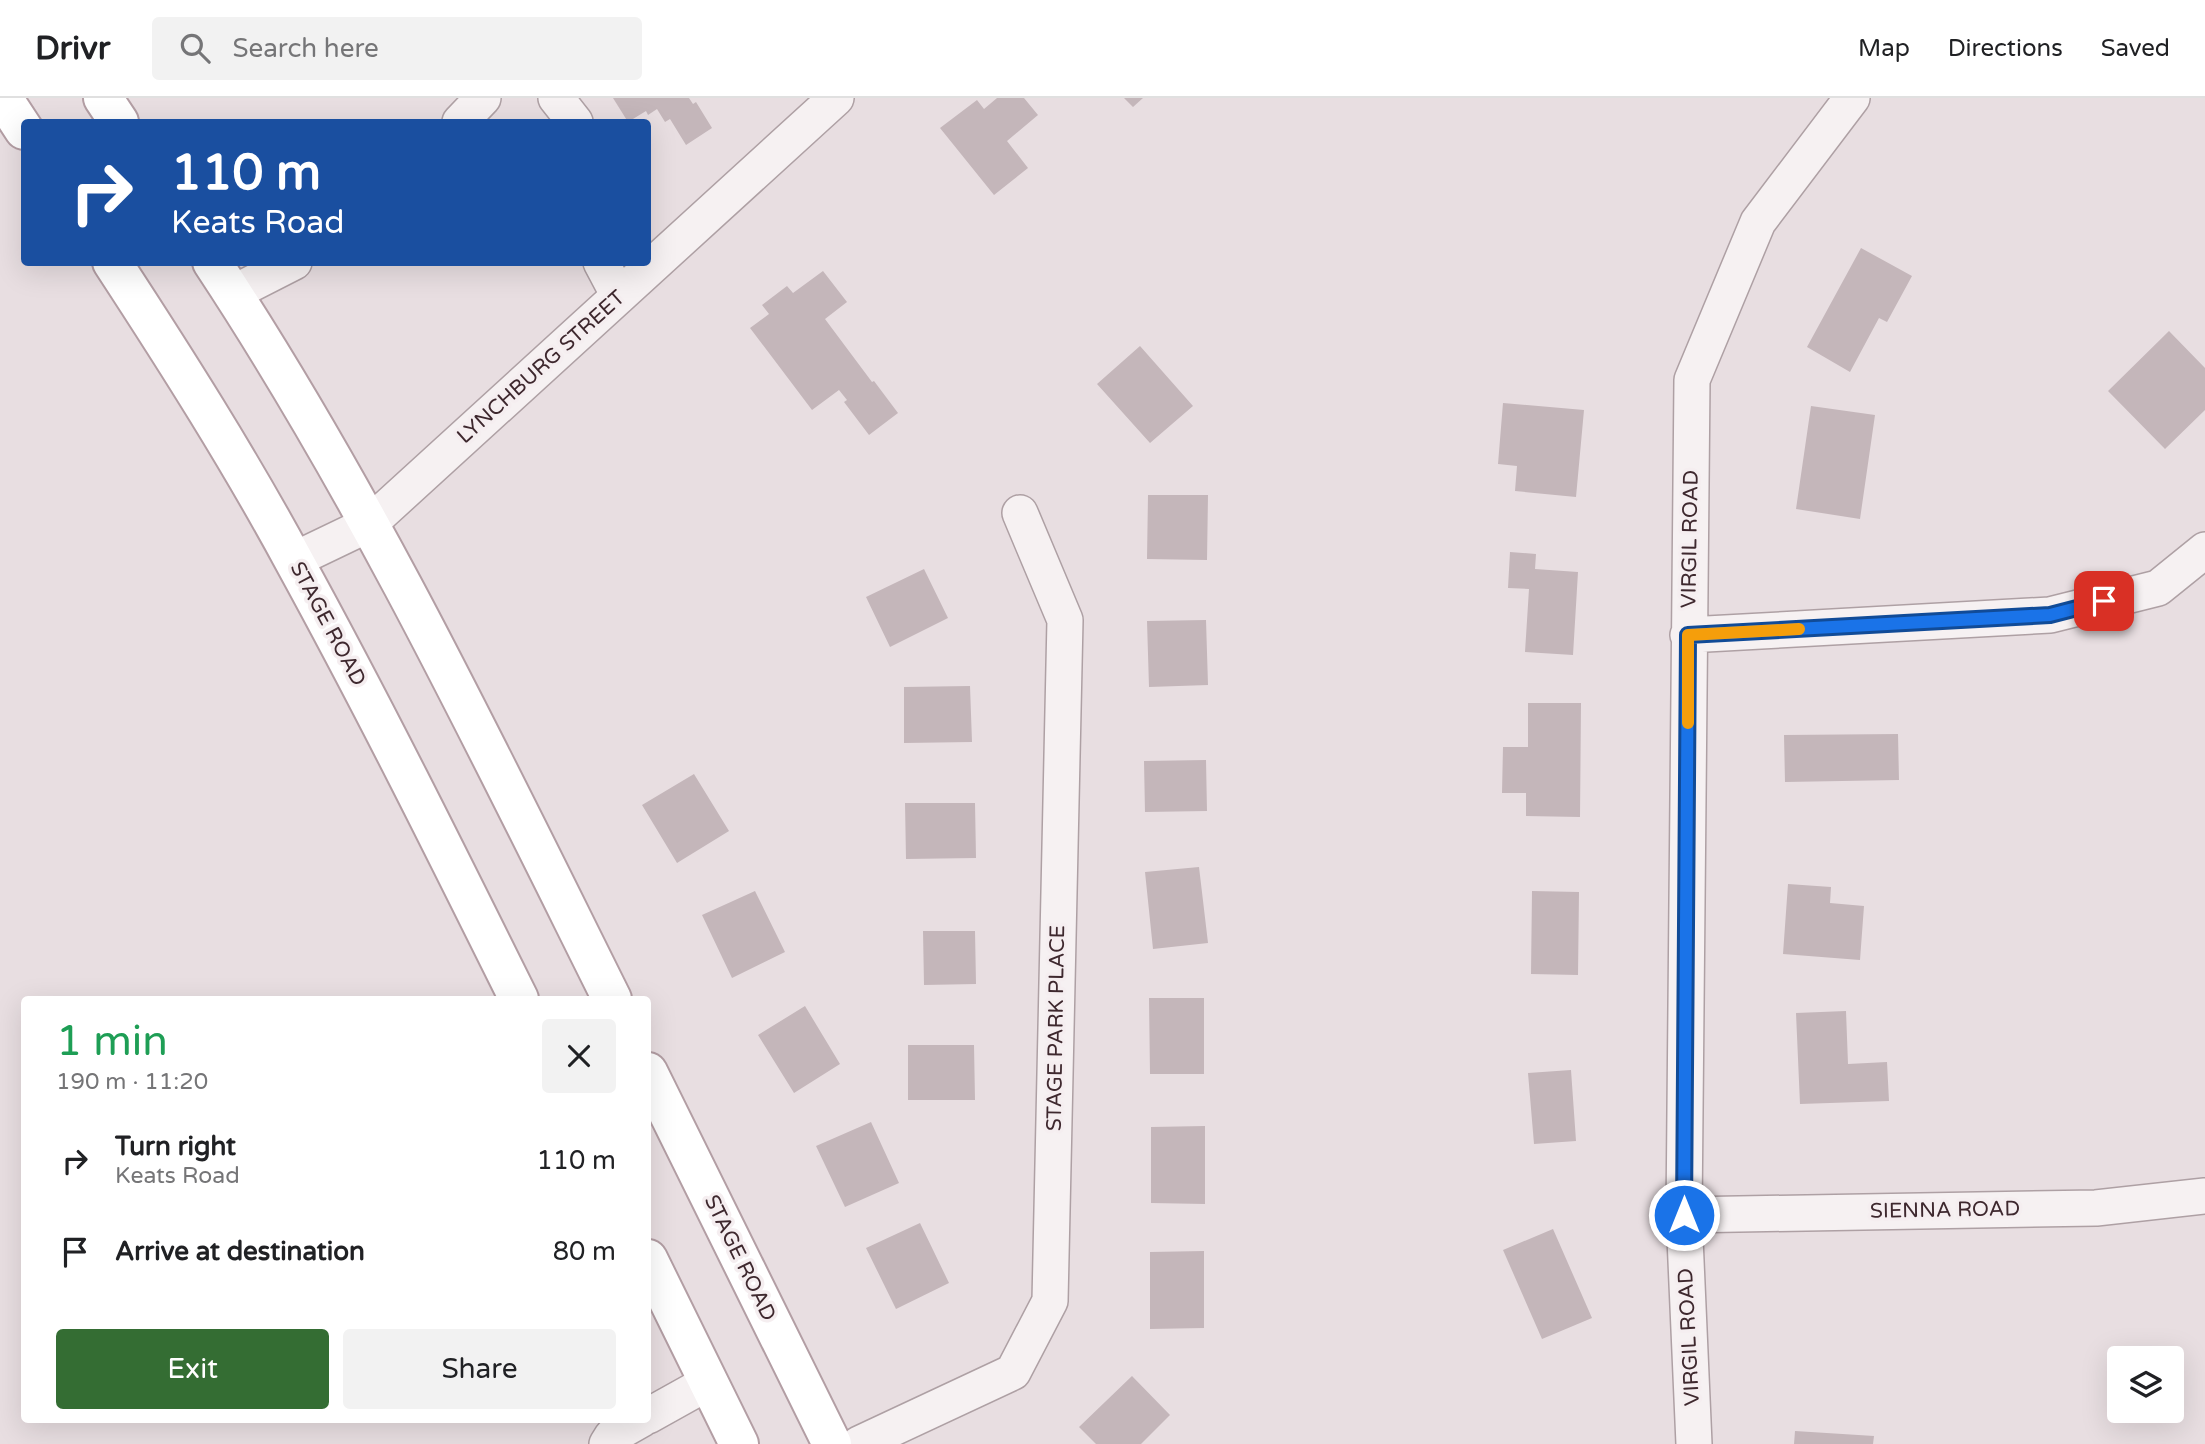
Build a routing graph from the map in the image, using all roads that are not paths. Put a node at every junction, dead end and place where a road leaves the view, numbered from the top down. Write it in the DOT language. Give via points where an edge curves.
graph roads {
  1 [pos="3,98"];
  2 [pos="103,98"];
  3 [pos="483,98"];
  4 [pos="556,98"];
  5 [pos="836,98"];
  6 [pos="1852,98"];
  7 [pos="118,119"];
  8 [pos="463,119"];
  9 [pos="573,119"];
  10 [pos="21,125"];
  11 [pos="115,266"];
  12 [pos="276,266"];
  13 [pos="603,266"];
  14 [pos="222,278"];
  15 [pos="619,296"];
  16 [pos="1020,513"];
  17 [pos="369,524"];
  18 [pos="2205,550"];
  19 [pos="294,560"];
  20 [pos="1688,635"];
  21 [pos="518,996"];
  22 [pos="611,996"];
  23 [pos="651,1078"];
  24 [pos="2205,1196"];
  25 [pos="1684,1215"];
  26 [pos="651,1265"];
  27 [pos="709,1382"];
  28 [pos="651,1414"];
  29 [pos="635,1423"];
  30 [pos="607,1444"];
  31 [pos="739,1444"];
  32 [pos="832,1444"];
  33 [pos="859,1444"];
  34 [pos="1694,1444"];
  1 -- 10 [label="main road"];
  2 -- 7 [label="main road"];
  3 -- 8 [label="street"];
  4 -- 9 [label="street"];
  5 -- 15 [label="street, LYNCHBURG STREET"];
  6 -- 20 [label="street, VIRGIL ROAD" via="1758,222 1692,380"];
  11 -- 19 [label="main road, STAGE ROAD" via="191,384"];
  12 -- 14 [label="street"];
  13 -- 15 [label="street"];
  14 -- 17 [label="main road"];
  15 -- 17 [label="street, LYNCHBURG STREET"];
  16 -- 33 [label="street, STAGE PARK PLACE" via="1065,620 1050,1301 1013,1372"];
  17 -- 19 [label="street, LYNCHBURG STREET"];
  17 -- 22 [label="main road"];
  18 -- 20 [label="street" via="2158,588 2050,615"];
  19 -- 21 [label="main road, STAGE ROAD"];
  20 -- 25 [label="street, VIRGIL ROAD"];
  23 -- 32 [label="main road, STAGE ROAD"];
  24 -- 25 [label="street, SIENNA ROAD" via="2096,1208"];
  25 -- 34 [label="street, VIRGIL ROAD"];
  26 -- 27 [label="main road"];
  27 -- 28 [label="street"];
  27 -- 31 [label="main road"];
  29 -- 30 [label="street"];
}
